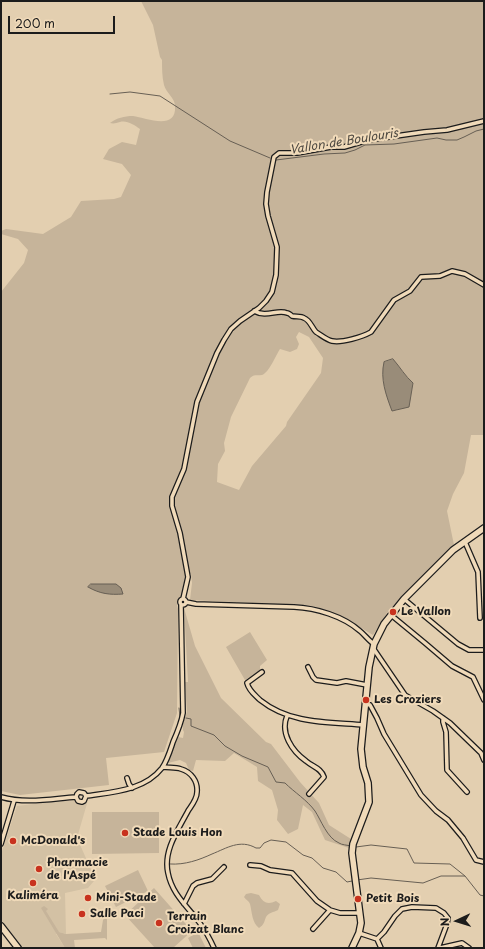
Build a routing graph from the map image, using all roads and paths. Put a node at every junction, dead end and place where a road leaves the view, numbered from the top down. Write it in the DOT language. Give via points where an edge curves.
graph roads {
  1 [pos="484,122"];
  2 [pos="484,285"];
  3 [pos="254,311"];
  4 [pos="484,528"];
  5 [pos="465,542"];
  6 [pos="404,599"];
  7 [pos="184,600"];
  8 [pos="391,615"];
  9 [pos="480,618"];
  10 [pos="373,646"];
  11 [pos="484,650"];
  12 [pos="308,666"];
  13 [pos="262,672"];
  14 [pos="367,685"];
  15 [pos="484,700"];
  16 [pos="365,704"];
  17 [pos="287,716"];
  18 [pos="443,718"];
  19 [pos="364,725"];
  20 [pos="484,760"];
  21 [pos="163,767"];
  22 [pos="127,778"];
  23 [pos="132,788"];
  24 [pos="467,792"];
  25 [pos="309,794"];
  26 [pos="86,796"];
  27 [pos="1,797"];
  28 [pos="76,797"];
  29 [pos="14,801"];
  30 [pos="1,844"];
  31 [pos="484,862"];
  32 [pos="250,865"];
  33 [pos="224,867"];
  34 [pos="188,894"];
  35 [pos="179,899"];
  36 [pos="184,904"];
  37 [pos="330,910"];
  38 [pos="360,913"];
  39 [pos="1,926"];
  40 [pos="313,929"];
  41 [pos="359,934"];
  42 [pos="377,939"];
  43 [pos="18,948"];
  44 [pos="214,948"];
  45 [pos="352,948"];
  46 [pos="381,948"];
  47 [pos="439,948"];
  48 [pos="469,948"];
  1 -- 3 [label="street" via="447,130 368,140 344,147 276,155 270,174 266,204 277,247 276,275 269,297"];
  2 -- 3 [label="street" via="466,274 452,271 440,276 421,277 410,291 394,300 366,336 337,341 316,332 303,317 292,316 286,312 268,314"];
  3 -- 7 [label="street" via="231,329 217,353 197,402 184,469 172,497 188,573"];
  4 -- 5 [label="street"];
  5 -- 6 [label="street" via="453,550"];
  5 -- 9 [label="street" via="478,572"];
  6 -- 8 [label="street"];
  6 -- 11 [label="street" via="458,644 469,650"];
  7 -- 10 [label="street" via="196,604 310,609 340,619 360,631"];
  7 -- 21 [label="street" via="185,604 181,605 183,713"];
  8 -- 10 [label="street"];
  8 -- 15 [label="street" via="452,666 473,677"];
  10 -- 14 [label="street"];
  10 -- 18 [label="street" via="404,695"];
  12 -- 14 [label="street" via="316,680"];
  13 -- 17 [label="street" via="247,683 248,687 269,708"];
  14 -- 16 [label="street"];
  16 -- 19 [label="street"];
  16 -- 31 [label="street" via="370,705 384,734 421,795 448,820 476,860"];
  17 -- 19 [label="street" via="300,720"];
  17 -- 25 [label="street" via="284,728 290,744 305,761 319,769 324,777"];
  18 -- 20 [label="street" via="480,753"];
  18 -- 24 [label="street" via="447,770"];
  19 -- 38 [label="street" via="362,757 369,802 355,837 352,853"];
  21 -- 23 [label="street" via="151,778"];
  21 -- 35 [label="street" via="187,772 195,779 197,785 196,798 176,834 167,860 169,880"];
  22 -- 23 [label="street"];
  23 -- 26 [label="street"];
  26 -- 28 [label="street" via="79,792"];
  26 -- 28 [label="street" via="82,802"];
  27 -- 29 [label="street"];
  28 -- 29 [label="street" via="31,802"];
  29 -- 30 [label="street"];
  32 -- 37 [label="street" via="292,873 317,901"];
  33 -- 34 [label="street" via="212,879 197,883"];
  34 -- 35 [label="street"];
  34 -- 36 [label="street"];
  35 -- 36 [label="street"];
  36 -- 44 [label="street"];
  37 -- 38 [label="street"];
  37 -- 40 [label="street"];
  38 -- 41 [label="street"];
  39 -- 43 [label="street"];
  41 -- 42 [label="street"];
  41 -- 45 [label="street"];
  42 -- 46 [label="street"];
  42 -- 47 [label="street" via="402,909 436,908 448,918"];
  47 -- 48 [label="street" via="462,942"];
}
